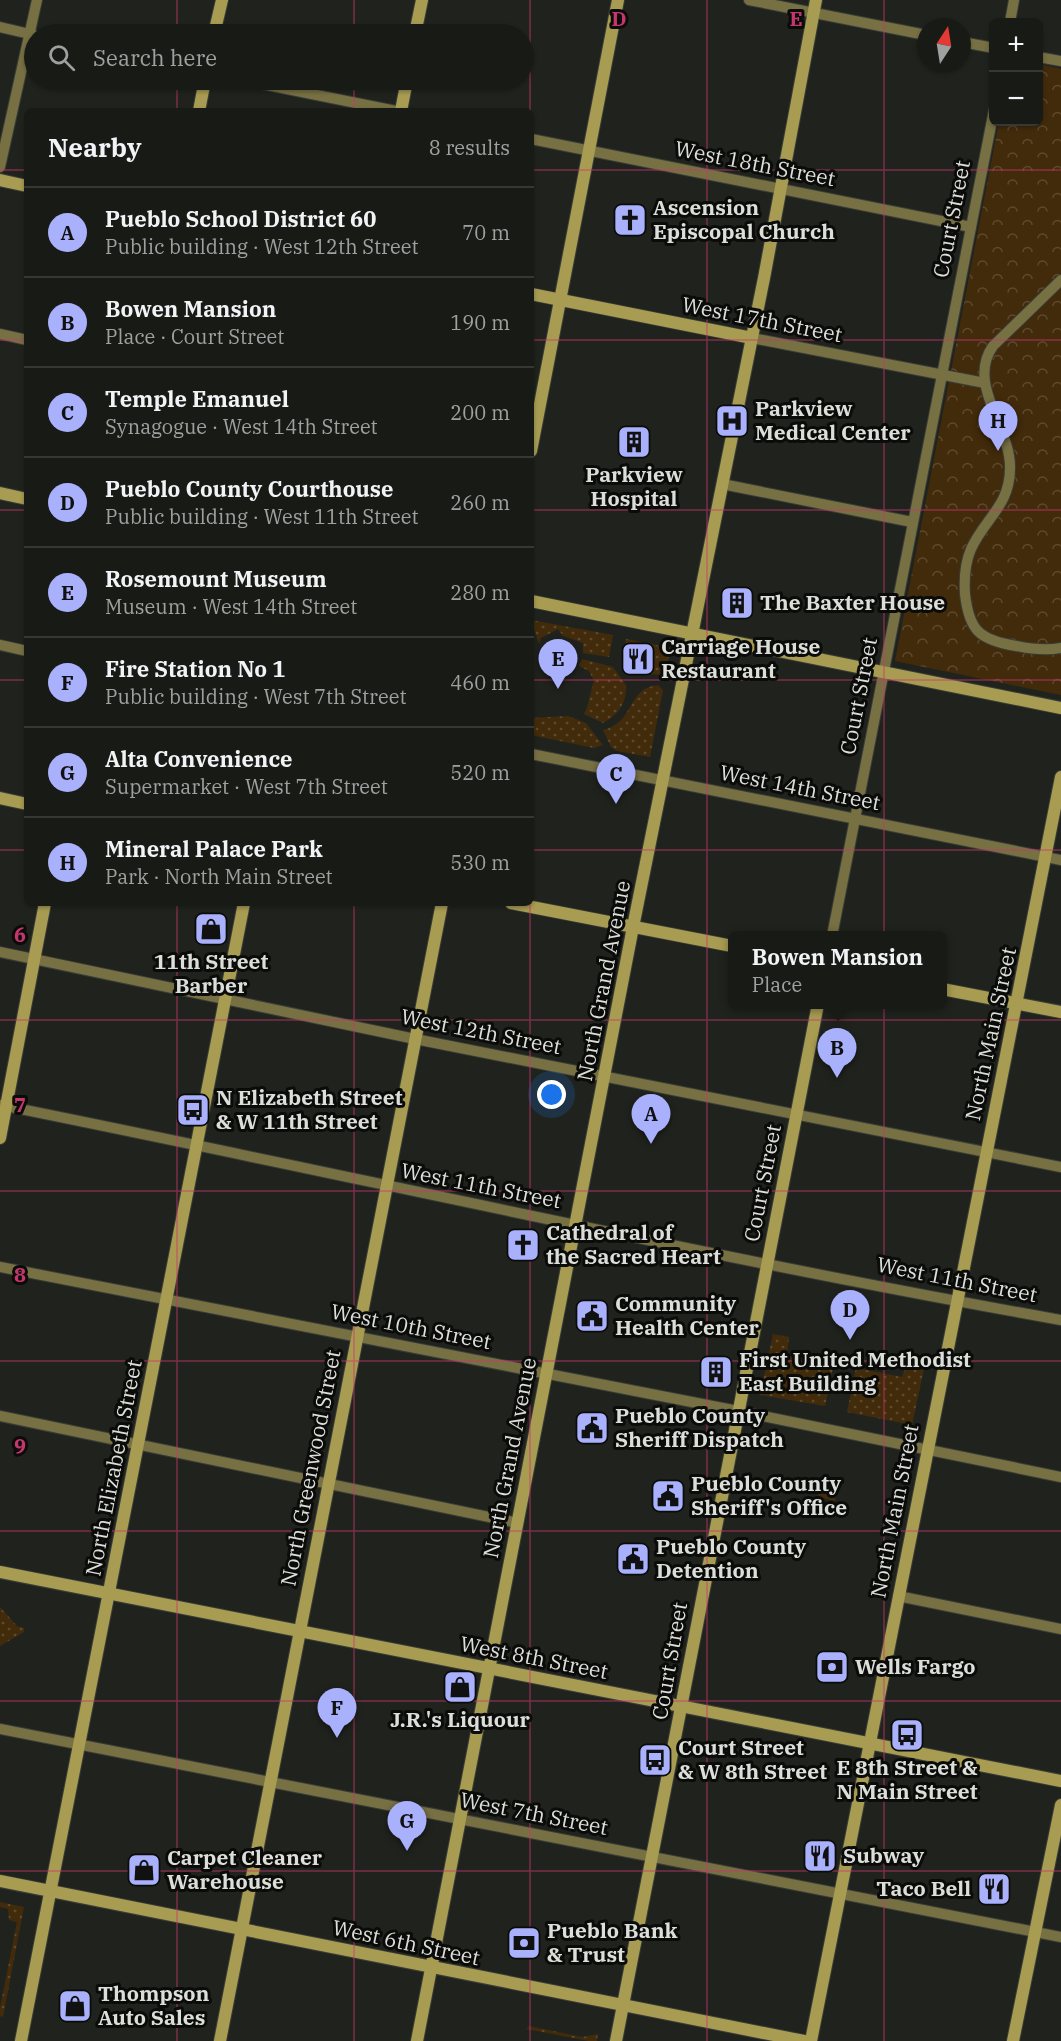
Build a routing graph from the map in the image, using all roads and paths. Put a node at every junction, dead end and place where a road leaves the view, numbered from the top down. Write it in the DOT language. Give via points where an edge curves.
graph roads {
  1 [pos="37,0"];
  2 [pos="222,0"];
  3 [pos="422,0"];
  4 [pos="618,0"];
  5 [pos="749,0"];
  6 [pos="1014,0"];
  7 [pos="815,6"];
  8 [pos="1011,18"];
  9 [pos="33,24"];
  10 [pos="216,24"];
  11 [pos="418,24"];
  12 [pos="0,27"];
  13 [pos="24,32"];
  14 [pos="917,33"];
  15 [pos="971,44"];
  16 [pos="989,47"];
  17 [pos="1043,58"];
  18 [pos="1061,61"];
  19 [pos="24,67"];
  20 [pos="203,90"];
  21 [pos="292,90"];
  22 [pos="405,90"];
  23 [pos="200,108"];
  24 [pos="381,108"];
  25 [pos="402,108"];
  26 [pos="990,126"];
  27 [pos="534,140"];
  28 [pos="589,151"];
  29 [pos="0,167"];
  30 [pos="0,180"];
  31 [pos="24,185"];
  32 [pos="779,189"];
  33 [pos="971,227"];
  34 [pos="1061,280"];
  35 [pos="534,295"];
  36 [pos="561,300"];
  37 [pos="0,334"];
  38 [pos="752,338"];
  39 [pos="24,339"];
  40 [pos="942,375"];
  41 [pos="985,383"];
  42 [pos="534,433"];
  43 [pos="722,484"];
  44 [pos="0,493"];
  45 [pos="24,498"];
  46 [pos="912,522"];
  47 [pos="534,602"];
  48 [pos="692,632"];
  49 [pos="0,645"];
  50 [pos="1055,649"];
  51 [pos="24,650"];
  52 [pos="1061,655"];
  53 [pos="884,670"];
  54 [pos="1061,708"];
  55 [pos="534,755"];
  56 [pos="1061,777"];
  57 [pos="663,780"];
  58 [pos="0,798"];
  59 [pos="24,803"];
  60 [pos="855,819"];
  61 [pos="1046,857"];
  62 [pos="1061,860"];
  63 [pos="44,906"];
  64 [pos="243,906"];
  65 [pos="441,906"];
  66 [pos="526,906"];
  67 [pos="633,927"];
  68 [pos="833,931"];
  69 [pos="728,945"];
  70 [pos="0,952"];
  71 [pos="35,959"];
  72 [pos="947,990"];
  73 [pos="225,1000"];
  74 [pos="1016,1004"];
  75 [pos="817,1009"];
  76 [pos="1061,1012"];
  77 [pos="415,1039"];
  78 [pos="605,1077"];
  79 [pos="3,1106"];
  80 [pos="796,1115"];
  81 [pos="0,1138"];
  82 [pos="198,1144"];
  83 [pos="986,1151"];
  84 [pos="1061,1167"];
  85 [pos="386,1187"];
  86 [pos="575,1224"];
  87 [pos="767,1262"];
  88 [pos="0,1267"];
  89 [pos="166,1300"];
  90 [pos="957,1300"];
  91 [pos="1061,1320"];
  92 [pos="357,1336"];
  93 [pos="545,1375"];
  94 [pos="738,1410"];
  95 [pos="0,1416"];
  96 [pos="139,1446"];
  97 [pos="928,1450"];
  98 [pos="1061,1477"];
  99 [pos="327,1485"];
  100 [pos="518,1523"];
  101 [pos="0,1572"];
  102 [pos="109,1595"];
  103 [pos="898,1596"];
  104 [pos="1061,1629"];
  105 [pos="299,1632"];
  106 [pos="489,1670"];
  107 [pos="680,1706"];
  108 [pos="0,1729"];
  109 [pos="870,1744"];
  110 [pos="79,1745"];
  111 [pos="1061,1781"];
  112 [pos="270,1782"];
  113 [pos="1061,1805"];
  114 [pos="462,1820"];
  115 [pos="653,1857"];
  116 [pos="0,1881"];
  117 [pos="51,1892"];
  118 [pos="841,1894"];
  119 [pos="241,1929"];
  120 [pos="1036,1932"];
  121 [pos="1061,1937"];
  122 [pos="433,1969"];
  123 [pos="623,2007"];
  124 [pos="24,2041"];
  125 [pos="220,2041"];
  126 [pos="417,2041"];
  127 [pos="616,2041"];
  128 [pos="804,2041"];
  129 [pos="811,2041"];
  130 [pos="1013,2041"];
  1 -- 9 [label="street"];
  2 -- 10 [label="street"];
  3 -- 11 [label="street"];
  4 -- 28 [label="street"];
  5 -- 7 [label="street"];
  6 -- 8 [label="street"];
  7 -- 14 [label="street"];
  7 -- 32 [label="street, North Grand Avenue"];
  12 -- 13 [label="street"];
  15 -- 16 [label="street"];
  17 -- 18 [label="street"];
  19 -- 29 [label="street"];
  20 -- 23 [label="street"];
  21 -- 24 [label="street"];
  22 -- 25 [label="street"];
  26 -- 33 [label="street, Court Street"];
  27 -- 28 [label="street, West 18th Street"];
  28 -- 32 [label="street, West 18th Street"];
  28 -- 36 [label="street"];
  30 -- 31 [label="street"];
  32 -- 33 [label="street, West 18th Street"];
  32 -- 38 [label="street, North Grand Avenue"];
  33 -- 40 [label="street, Court Street"];
  34 -- 41 [label="street" via="993,346 987,358"];
  35 -- 36 [label="street, West 17th Street"];
  36 -- 38 [label="street, West 17th Street"];
  36 -- 42 [label="street"];
  37 -- 39 [label="street"];
  38 -- 40 [label="street, West 17th Street"];
  38 -- 43 [label="street, North Grand Avenue"];
  40 -- 41 [label="street, West 17th Street"];
  40 -- 46 [label="street, Court Street"];
  41 -- 50 [label="street" via="1006,438 1010,470 1005,499 976,540 968,559 964,578 968,614 978,633 990,641"];
  43 -- 46 [label="street"];
  43 -- 48 [label="street, North Grand Avenue"];
  44 -- 45 [label="street"];
  46 -- 53 [label="street, Court Street"];
  47 -- 48 [label="street"];
  48 -- 53 [label="street"];
  48 -- 57 [label="street, North Grand Avenue"];
  49 -- 51 [label="street"];
  50 -- 52 [label="street"];
  53 -- 54 [label="street"];
  53 -- 60 [label="street, Court Street"];
  55 -- 57 [label="street, West 14th Street"];
  56 -- 61 [label="street, North Main Street"];
  57 -- 60 [label="street, West 14th Street"];
  57 -- 67 [label="street, North Grand Avenue"];
  58 -- 59 [label="street"];
  60 -- 61 [label="street, West 14th Street"];
  60 -- 68 [label="street, Court Street"];
  61 -- 62 [label="street, West 14th Street"];
  61 -- 74 [label="street, North Main Street"];
  63 -- 71 [label="street"];
  64 -- 73 [label="street, North Elizabeth Street"];
  65 -- 77 [label="street, North Greenwood Street"];
  66 -- 67 [label="street"];
  67 -- 69 [label="street"];
  67 -- 78 [label="street, North Grand Avenue"];
  70 -- 71 [label="street, West 12th Street"];
  71 -- 73 [label="street, West 12th Street"];
  71 -- 79 [label="street"];
  72 -- 74 [label="street"];
  73 -- 77 [label="street, West 12th Street"];
  73 -- 82 [label="street, North Elizabeth Street"];
  74 -- 76 [label="street"];
  74 -- 83 [label="street, North Main Street"];
  75 -- 80 [label="street, Court Street"];
  77 -- 78 [label="street, West 12th Street"];
  77 -- 85 [label="street, North Greenwood Street"];
  78 -- 80 [label="street, West 12th Street"];
  78 -- 86 [label="street, North Grand Avenue"];
  79 -- 81 [label="street"];
  79 -- 82 [label="street, West 11th Street"];
  80 -- 83 [label="street, West 12th Street"];
  80 -- 87 [label="street, Court Street"];
  82 -- 85 [label="street, West 11th Street"];
  82 -- 89 [label="street, North Elizabeth Street"];
  83 -- 84 [label="street, West 12th Street"];
  83 -- 90 [label="street, North Main Street"];
  85 -- 86 [label="street, West 11th Street"];
  85 -- 92 [label="street, North Greenwood Street"];
  86 -- 87 [label="street, West 11th Street"];
  86 -- 93 [label="street, North Grand Avenue"];
  87 -- 90 [label="street, West 11th Street"];
  87 -- 94 [label="street, Court Street"];
  88 -- 89 [label="street, West 10th Street"];
  89 -- 92 [label="street, West 10th Street"];
  89 -- 96 [label="street, North Elizabeth Street"];
  90 -- 91 [label="street, West 11th Street"];
  90 -- 97 [label="street, North Main Street"];
  92 -- 93 [label="street, West 10th Street"];
  92 -- 99 [label="street, North Greenwood Street"];
  93 -- 94 [label="street, West 10th Street"];
  93 -- 100 [label="street, North Grand Avenue"];
  94 -- 97 [label="street, West 10th Street"];
  94 -- 107 [label="street, Court Street"];
  95 -- 96 [label="street"];
  96 -- 99 [label="street"];
  96 -- 102 [label="street, North Elizabeth Street"];
  97 -- 98 [label="street, West 10th Street"];
  97 -- 103 [label="street, North Main Street"];
  99 -- 100 [label="street"];
  99 -- 105 [label="street, North Greenwood Street"];
  100 -- 106 [label="street, North Grand Avenue"];
  101 -- 102 [label="street, West 8th Street"];
  102 -- 105 [label="street, West 8th Street"];
  102 -- 110 [label="street, North Elizabeth Street"];
  103 -- 104 [label="street"];
  103 -- 109 [label="street, North Main Street"];
  105 -- 106 [label="street, West 8th Street"];
  105 -- 112 [label="street, North Greenwood Street"];
  106 -- 107 [label="street, West 8th Street"];
  106 -- 114 [label="street, North Grand Avenue"];
  107 -- 109 [label="street, West 8th Street"];
  107 -- 115 [label="street, Court Street"];
  108 -- 110 [label="street, West 7th Street"];
  109 -- 111 [label="street, West 8th Street"];
  109 -- 118 [label="street, North Main Street"];
  110 -- 112 [label="street, West 7th Street"];
  110 -- 117 [label="street, North Elizabeth Street"];
  112 -- 114 [label="street, West 7th Street"];
  112 -- 119 [label="street, North Greenwood Street"];
  113 -- 120 [label="street"];
  114 -- 115 [label="street, West 7th Street"];
  114 -- 122 [label="street, North Grand Avenue"];
  115 -- 118 [label="street, West 7th Street"];
  115 -- 123 [label="street, Court Street"];
  116 -- 117 [label="street, West 6th Street"];
  117 -- 119 [label="street, West 6th Street"];
  117 -- 124 [label="street, North Elizabeth Street"];
  118 -- 120 [label="street, West 7th Street"];
  118 -- 129 [label="street, North Main Street"];
  119 -- 122 [label="street, West 6th Street"];
  119 -- 125 [label="street, North Greenwood Street"];
  120 -- 121 [label="street, West 7th Street"];
  120 -- 130 [label="street"];
  122 -- 123 [label="street, West 6th Street"];
  122 -- 126 [label="street, North Grand Avenue"];
  123 -- 127 [label="street, Court Street"];
  123 -- 128 [label="street, West 6th Street"];
}
